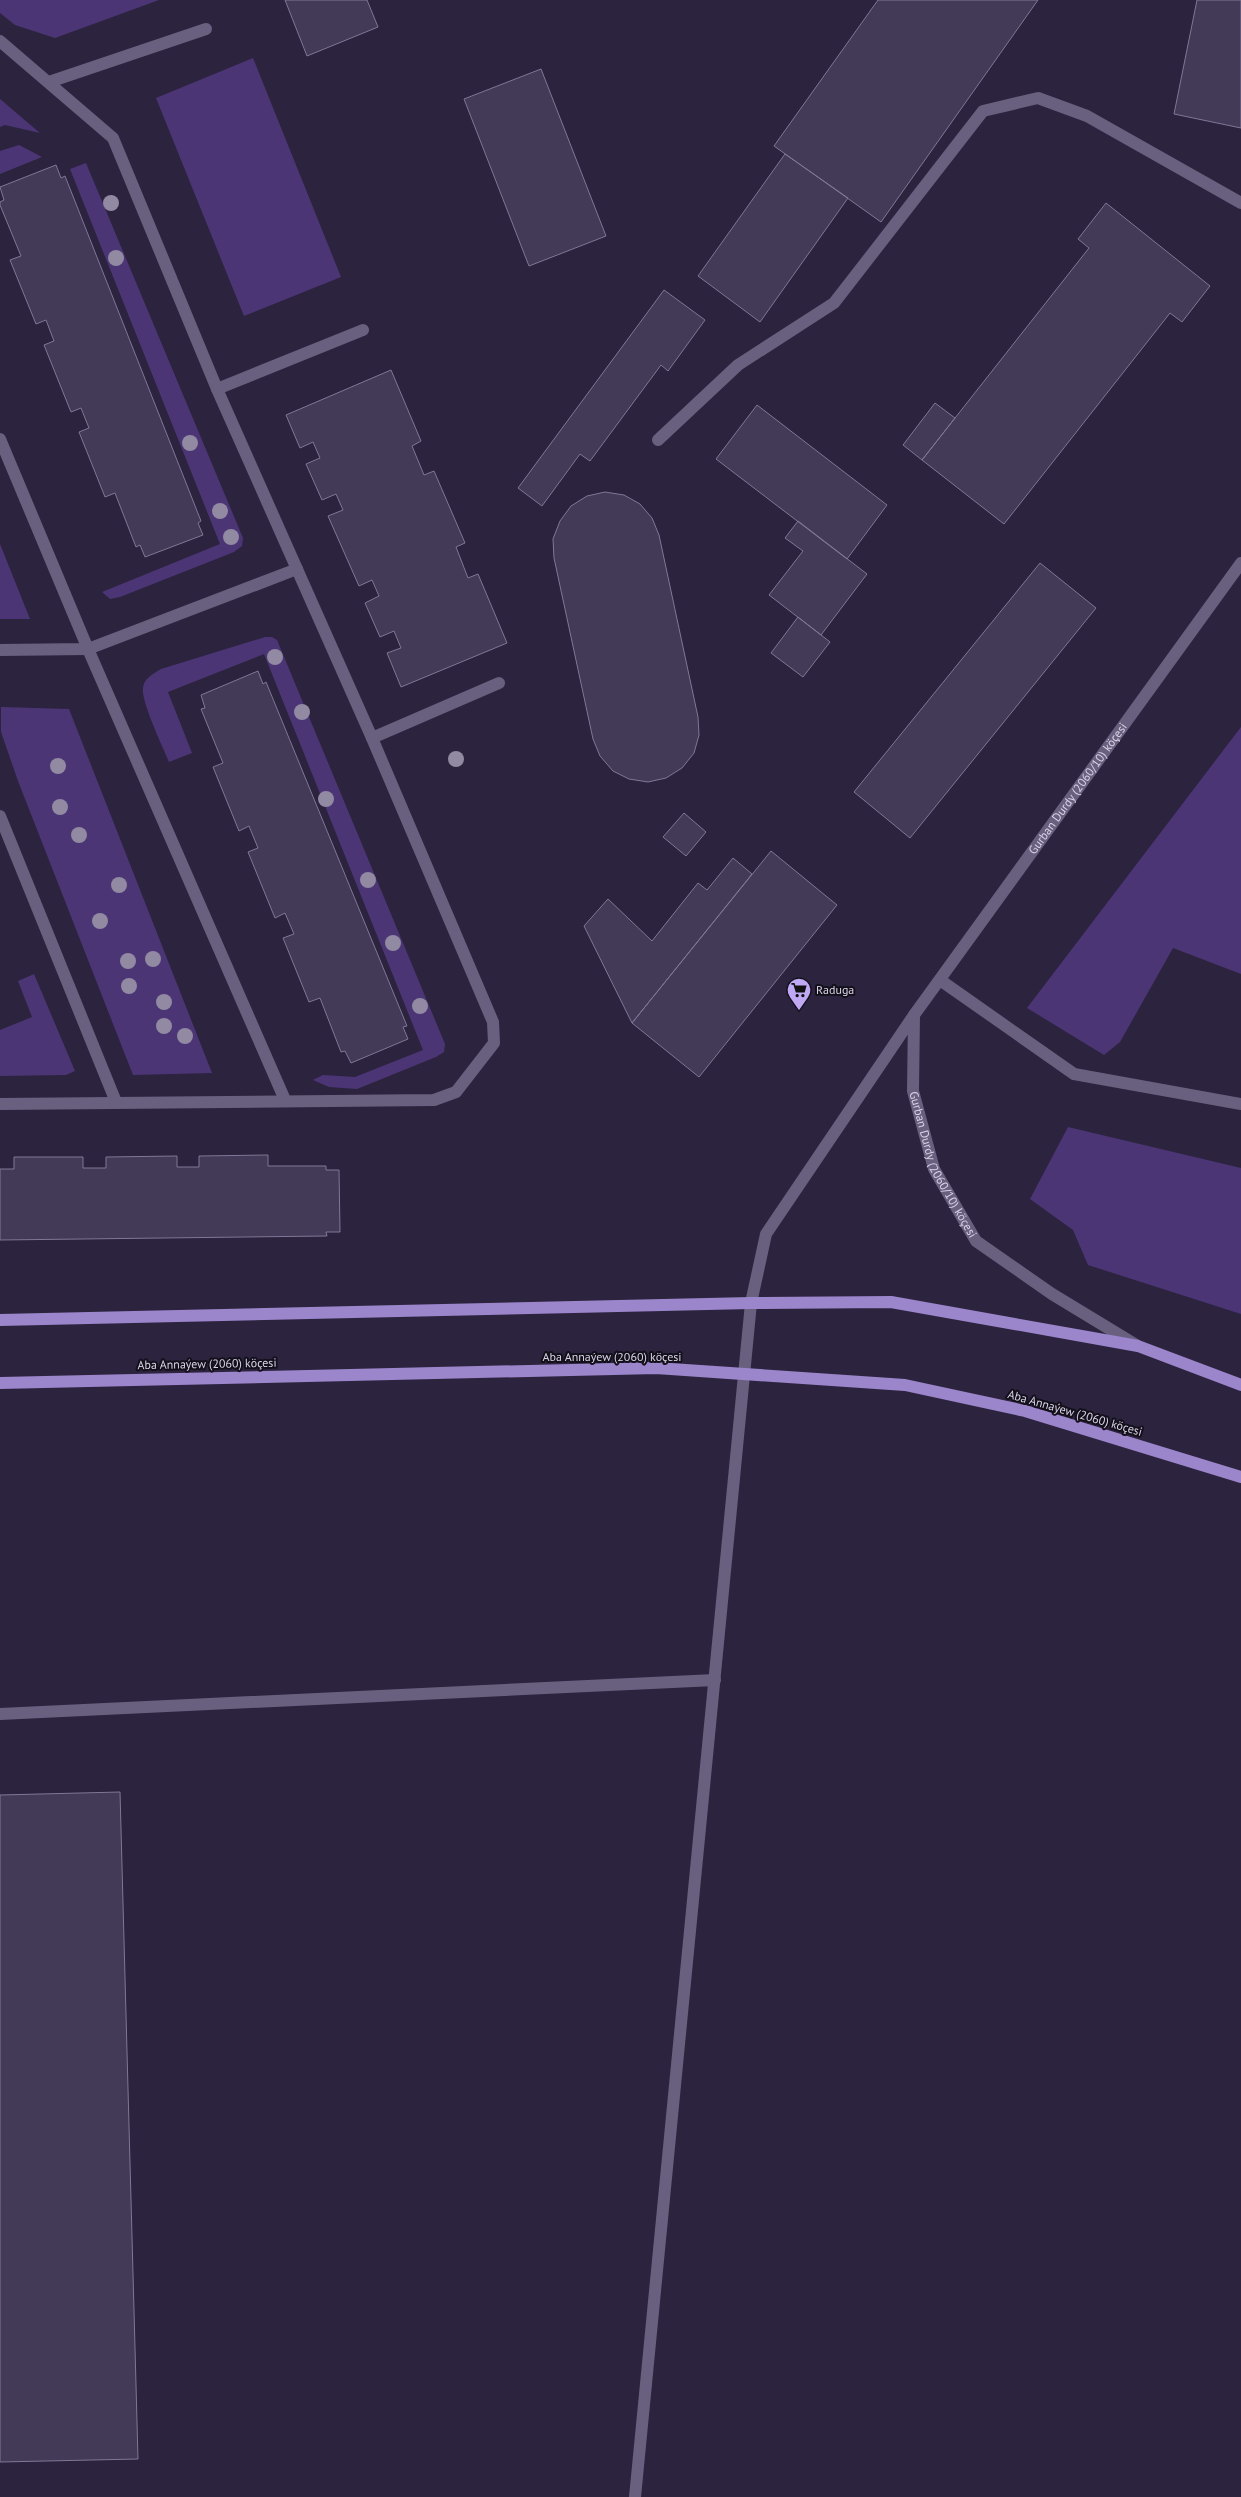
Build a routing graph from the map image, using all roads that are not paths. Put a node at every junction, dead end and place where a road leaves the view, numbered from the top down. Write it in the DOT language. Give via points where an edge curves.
graph roads {
  1 [pos="206,29"];
  2 [pos="0,41"];
  3 [pos="49,82"];
  4 [pos="1241,203"];
  5 [pos="363,330"];
  6 [pos="217,389"];
  7 [pos="0,439"];
  8 [pos="658,440"];
  9 [pos="1241,563"];
  10 [pos="297,569"];
  11 [pos="88,649"];
  12 [pos="0,650"];
  13 [pos="499,683"];
  14 [pos="372,738"];
  15 [pos="0,816"];
  16 [pos="940,980"];
  17 [pos="914,1015"];
  18 [pos="285,1100"];
  19 [pos="116,1102"];
  20 [pos="0,1104"];
  21 [pos="1241,1104"];
  22 [pos="751,1303"];
  23 [pos="0,1320"];
  24 [pos="1138,1346"];
  25 [pos="746,1374"];
  26 [pos="0,1382"];
  27 [pos="1241,1386"];
  28 [pos="1241,1477"];
  29 [pos="715,1680"];
  30 [pos="0,1714"];
  31 [pos="635,2497"];
  1 -- 3 [label="street"];
  2 -- 3 [label="street"];
  3 -- 6 [label="street" via="113,138"];
  4 -- 8 [label="street" via="1087,116 1047,101 1038,98 983,111 834,304 738,365"];
  5 -- 6 [label="street"];
  6 -- 10 [label="street"];
  7 -- 11 [label="street"];
  9 -- 16 [label="street, Gurban Durdy (2060/10) köçesi"];
  10 -- 11 [label="street"];
  10 -- 14 [label="street"];
  11 -- 12 [label="street"];
  11 -- 18 [label="street"];
  13 -- 14 [label="street"];
  14 -- 18 [label="street" via="493,1022 494,1043 456,1092 434,1100"];
  15 -- 19 [label="street"];
  16 -- 17 [label="street, Gurban Durdy (2060/10) köçesi"];
  16 -- 21 [label="street" via="1074,1074"];
  17 -- 22 [label="street, Gurban Durdy (2060/10) köçesi" via="766,1234"];
  17 -- 24 [label="street, Gurban Durdy (2060/10) köçesi" via="913,1091 934,1169 976,1241 1052,1294"];
  18 -- 19 [label="street"];
  19 -- 20 [label="street"];
  22 -- 23 [label="main road"];
  22 -- 24 [label="main road" via="891,1302"];
  22 -- 25 [label="street, Gurban Durdy (2060/10) köçesi"];
  24 -- 27 [label="main road"];
  25 -- 26 [label="main road, Aba Annaýew (2060) köçesi" via="656,1368"];
  25 -- 28 [label="main road, Aba Annaýew (2060) köçesi" via="914,1387 1025,1411"];
  25 -- 29 [label="street, Gurban Durdy (2060/10) köçesi"];
  29 -- 30 [label="street"];
  29 -- 31 [label="street, Gurban Durdy (2060/10) köçesi"];
}
